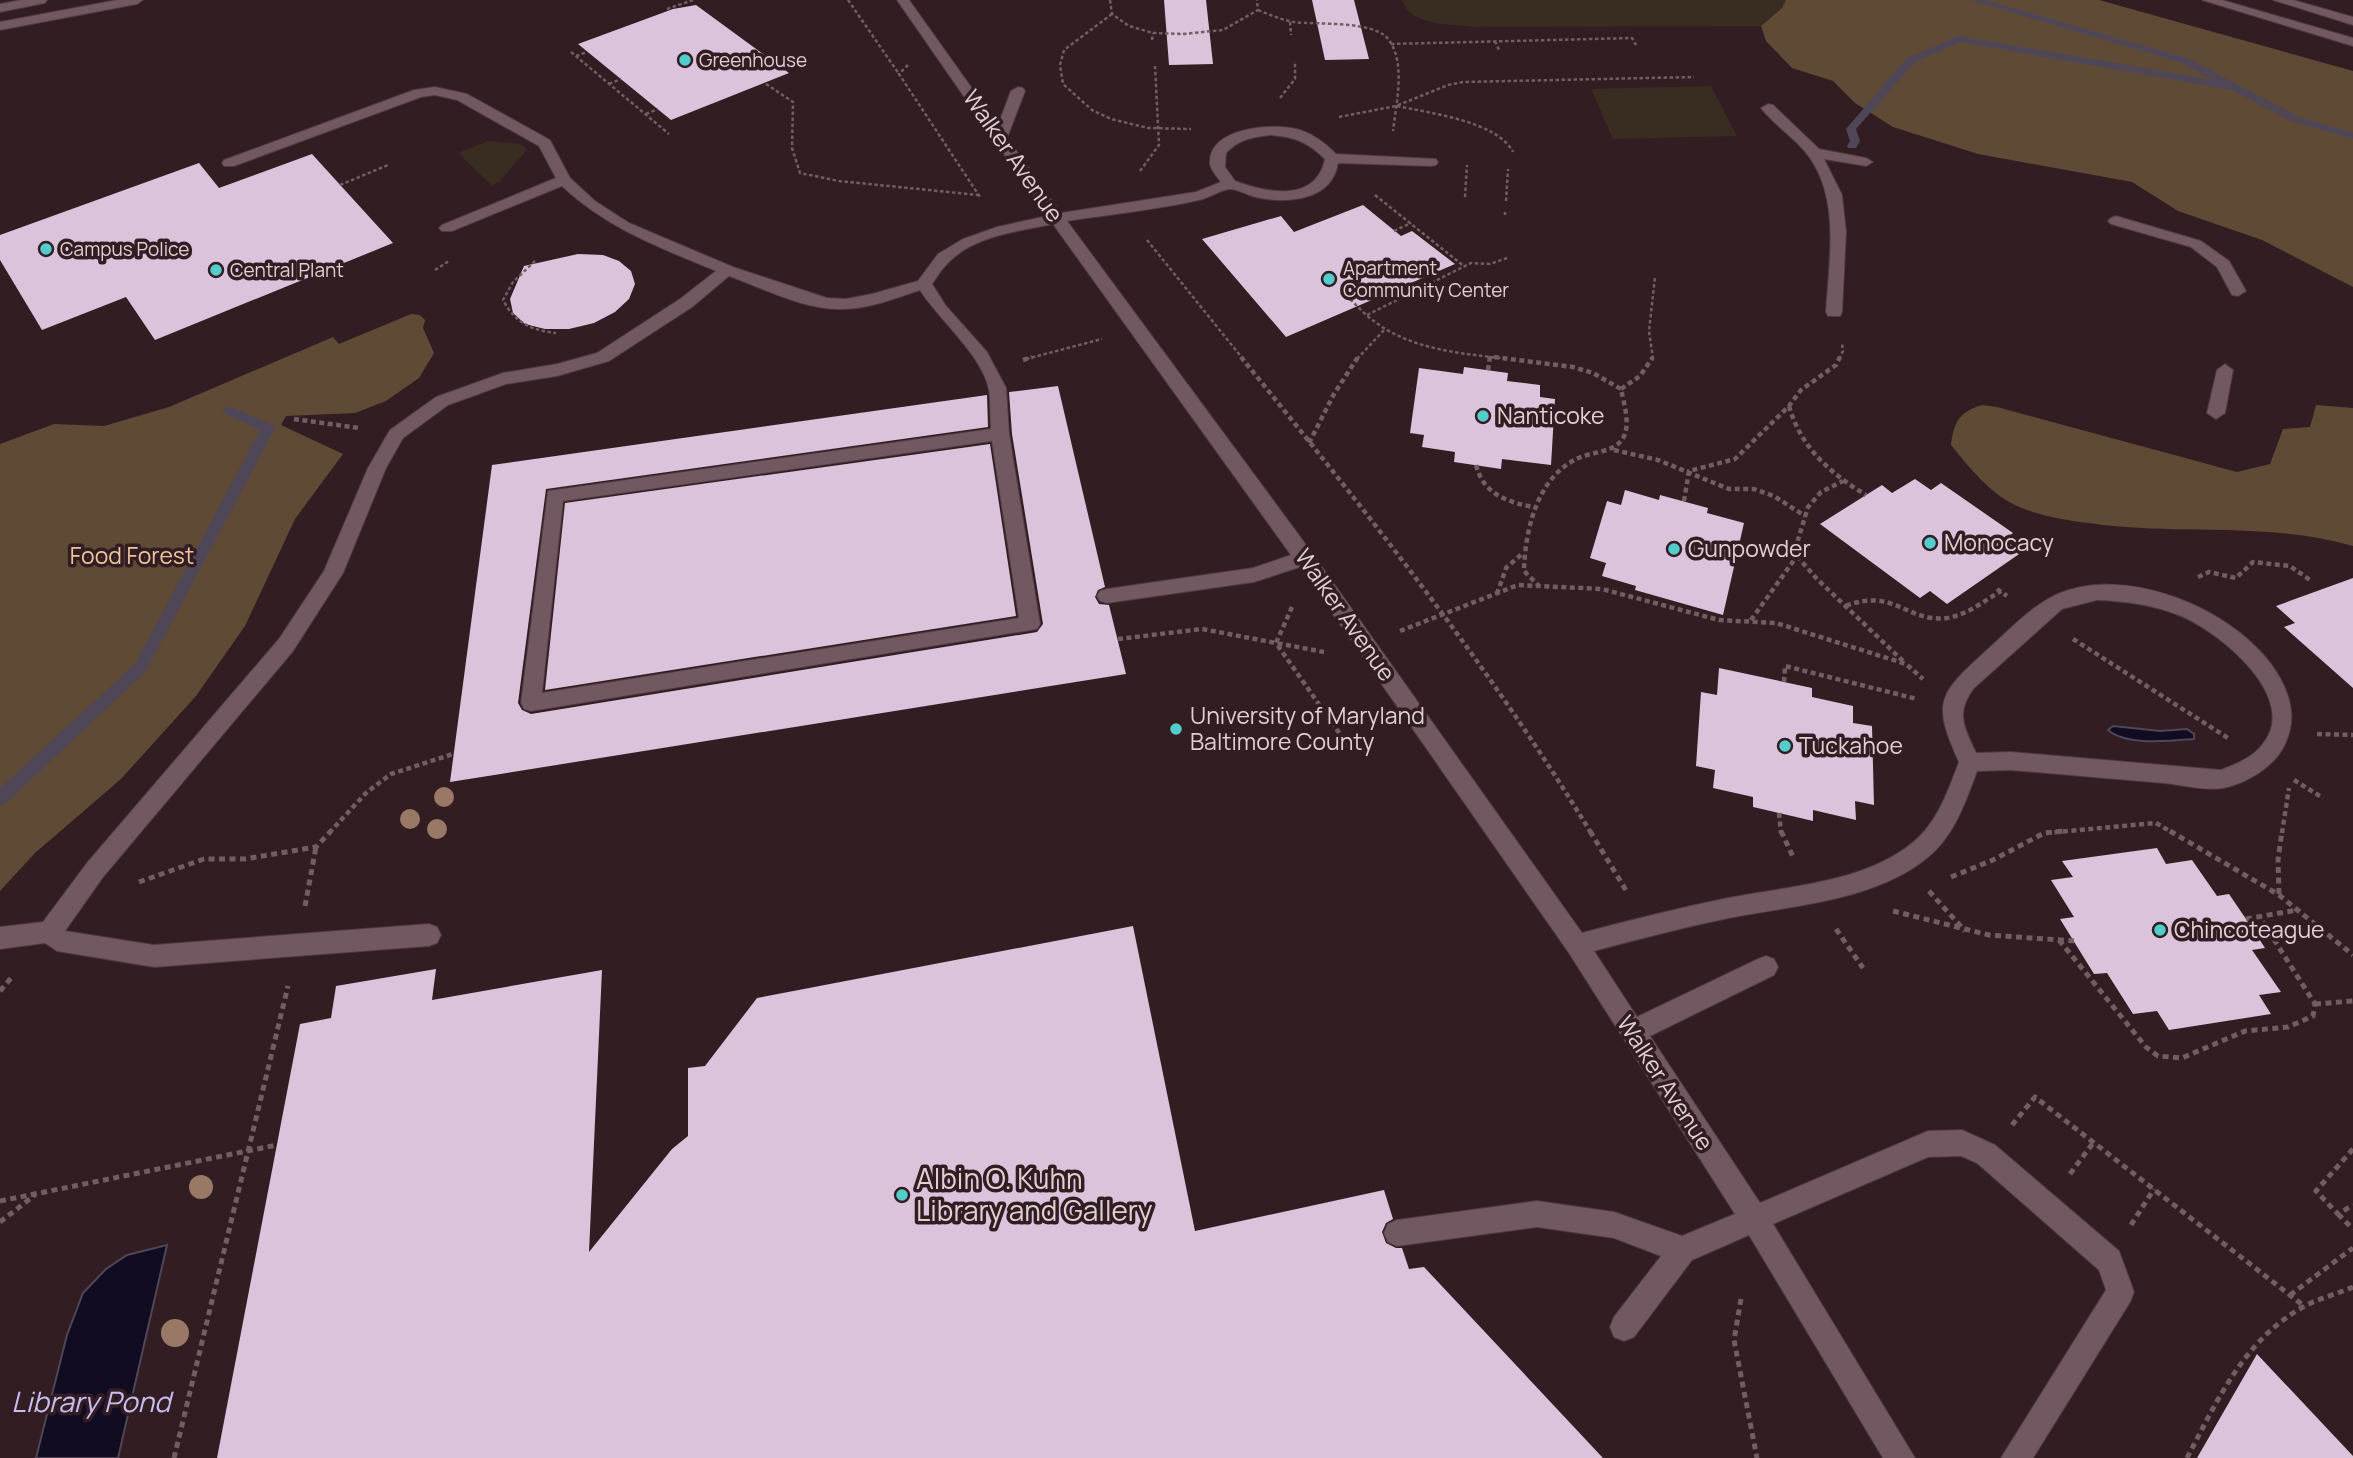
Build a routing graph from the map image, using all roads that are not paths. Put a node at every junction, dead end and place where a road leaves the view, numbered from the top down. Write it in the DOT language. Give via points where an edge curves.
graph roads {
  1 [pos="41,0"];
  2 [pos="137,0"];
  3 [pos="902,0"];
  4 [pos="2208,0"];
  5 [pos="2279,0"];
  6 [pos="0,8"];
  7 [pos="2353,21"];
  8 [pos="0,26"];
  9 [pos="2353,42"];
  10 [pos="1018,91"];
  11 [pos="1768,108"];
  12 [pos="1000,138"];
  13 [pos="1814,153"];
  14 [pos="1332,158"];
  15 [pos="1431,162"];
  16 [pos="1866,162"];
  17 [pos="229,163"];
  18 [pos="564,180"];
  19 [pos="1230,184"];
  20 [pos="1057,218"];
  21 [pos="2116,221"];
  22 [pos="447,228"];
  23 [pos="727,270"];
  24 [pos="924,284"];
  25 [pos="2238,290"];
  26 [pos="1834,312"];
  27 [pos="2224,370"];
  28 [pos="2216,413"];
  29 [pos="1000,433"];
  30 [pos="1305,558"];
  31 [pos="1107,596"];
  32 [pos="1970,762"];
  33 [pos="429,935"];
  34 [pos="54,936"];
  35 [pos="0,938"];
  36 [pos="1577,945"];
  37 [pos="1766,967"];
  38 [pos="1632,1032"];
  39 [pos="1755,1220"];
  40 [pos="1397,1233"];
  41 [pos="1682,1250"];
  42 [pos="1624,1327"];
  43 [pos="1900,1458"];
  44 [pos="2016,1458"];
  1 -- 6 [label="street"];
  2 -- 8 [label="street"];
  3 -- 12 [label="street, Walker Avenue"];
  4 -- 9 [label="street"];
  5 -- 7 [label="street"];
  10 -- 12 [label="street"];
  11 -- 13 [label="street"];
  12 -- 20 [label="street, Walker Avenue"];
  13 -- 16 [label="street"];
  13 -- 26 [label="street" via="1835,195"];
  14 -- 15 [label="street"];
  14 -- 19 [label="street" via="1332,171 1310,190 1257,194"];
  14 -- 19 [label="street" via="1317,141 1297,133 1242,134 1221,147 1216,156 1220,175"];
  17 -- 18 [label="street" via="435,91 461,97 545,143"];
  18 -- 22 [label="street"];
  18 -- 23 [label="street" via="624,226"];
  19 -- 20 [label="street" via="1199,196"];
  20 -- 24 [label="street" via="968,242 944,257"];
  20 -- 30 [label="street, Walker Avenue"];
  21 -- 25 [label="street" via="2196,244 2223,264"];
  23 -- 24 [label="street" via="807,299 846,304"];
  23 -- 34 [label="street" via="603,357 503,379 442,401 396,434 333,573 286,645 95,870"];
  24 -- 29 [label="street" via="981,356 997,388"];
  27 -- 28 [label="street"];
  29 -- 29 [label="street" via="1030,624 531,703 554,496"];
  30 -- 31 [label="street" via="1254,575"];
  30 -- 36 [label="street, Walker Avenue"];
  32 -- 32 [label="street" via="2024,762 2222,779 2265,760 2283,730 2283,708 2269,677 2227,632 2180,608 2116,592 2091,593 2066,598 2038,618 1992,656 1954,698 1951,709 1957,734"];
  32 -- 36 [label="street" via="1947,819 1922,850 1902,864 1867,880 1645,926"];
  33 -- 34 [label="street" via="154,956"];
  34 -- 35 [label="street"];
  36 -- 38 [label="street, Walker Avenue"];
  37 -- 38 [label="street"];
  38 -- 39 [label="street, Walker Avenue"];
  39 -- 41 [label="street"];
  39 -- 43 [label="street, Walker Avenue"];
  39 -- 44 [label="street" via="1928,1144 1962,1143 1986,1154 2109,1261 2120,1292"];
  40 -- 41 [label="street" via="1537,1214 1614,1225"];
  41 -- 42 [label="street"];
}
